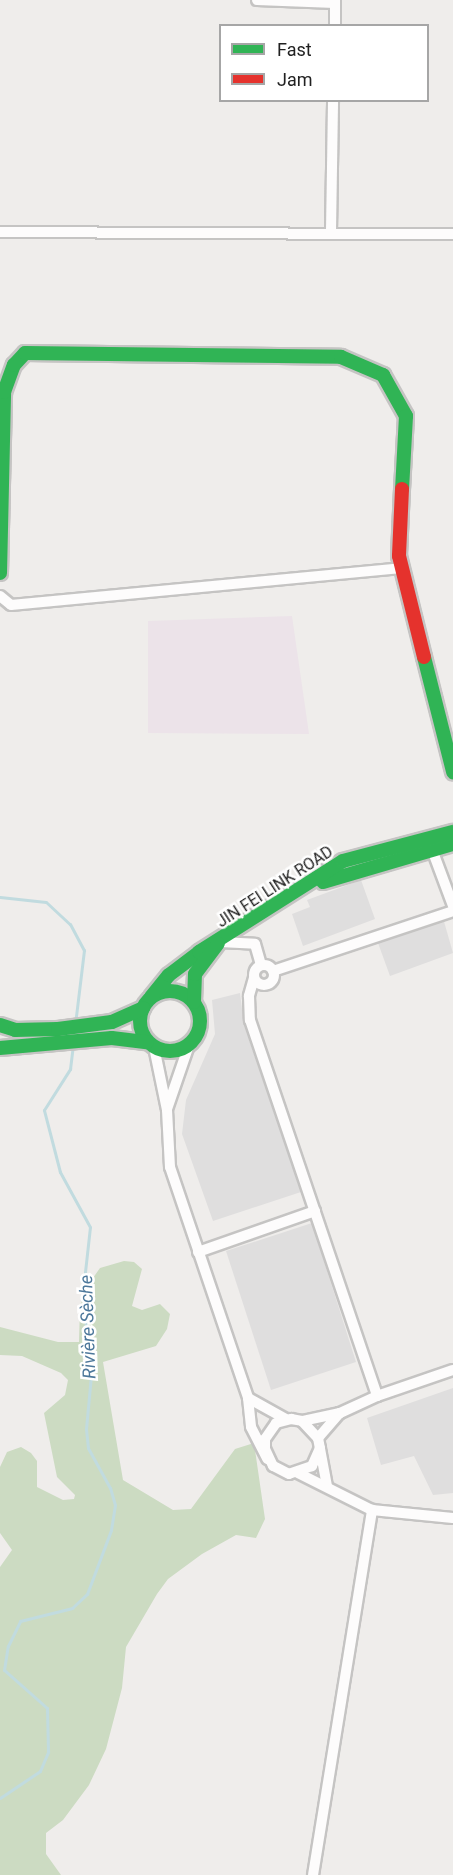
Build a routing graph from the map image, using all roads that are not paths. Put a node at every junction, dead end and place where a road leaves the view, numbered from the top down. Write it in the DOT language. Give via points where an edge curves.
graph roads {
  1 [pos="257,0"];
  2 [pos="335,2"];
  3 [pos="335,24"];
  4 [pos="333,102"];
  5 [pos="331,231"];
  6 [pos="0,232"];
  7 [pos="453,234"];
  8 [pos="401,568"];
  9 [pos="0,573"];
  10 [pos="0,597"];
  11 [pos="453,772"];
  12 [pos="453,832"];
  13 [pos="453,844"];
  14 [pos="430,845"];
  15 [pos="453,906"];
  16 [pos="453,911"];
  17 [pos="219,942"];
  18 [pos="261,965"];
  19 [pos="273,971"];
  20 [pos="254,978"];
  21 [pos="265,985"];
  22 [pos="194,1002"];
  23 [pos="147,1003"];
  24 [pos="249,1009"];
  25 [pos="0,1025"];
  26 [pos="151,1045"];
  27 [pos="189,1045"];
  28 [pos="0,1048"];
  29 [pos="167,1110"];
  30 [pos="315,1210"];
  31 [pos="198,1252"];
  32 [pos="453,1370"];
  33 [pos="377,1396"];
  34 [pos="248,1398"];
  35 [pos="340,1413"];
  36 [pos="285,1419"];
  37 [pos="302,1421"];
  38 [pos="319,1443"];
  39 [pos="267,1459"];
  40 [pos="298,1473"];
  41 [pos="327,1486"];
  42 [pos="372,1510"];
  43 [pos="453,1518"];
  44 [pos="313,1875"];
  1 -- 2 [label="street"];
  2 -- 3 [label="street"];
  4 -- 5 [label="street"];
  5 -- 6 [label="street"];
  5 -- 7 [label="street"];
  8 -- 9 [label="street" via="406,416 383,375 341,357 26,353 14,364 4,392"];
  8 -- 10 [label="street" via="11,605"];
  8 -- 11 [label="street" via="420,627"];
  12 -- 14 [label="street, JIN FEI LINK ROAD"];
  13 -- 14 [label="street"];
  14 -- 15 [label="street"];
  14 -- 17 [label="street, JIN FEI LINK ROAD" via="342,868"];
  16 -- 19 [label="street"];
  17 -- 18 [label="street" via="255,944"];
  17 -- 22 [label="street" via="195,974"];
  17 -- 23 [label="street, JIN FEI LINK ROAD" via="169,975"];
  18 -- 19 [label="street"];
  18 -- 20 [label="street"];
  19 -- 21 [label="street" via="273,980"];
  20 -- 21 [label="street"];
  20 -- 24 [label="street"];
  21 -- 24 [label="street"];
  22 -- 23 [label="street" via="168,990"];
  22 -- 27 [label="street" via="200,1029"];
  23 -- 25 [label="street" via="112,1022 58,1029 15,1030"];
  23 -- 26 [label="street" via="141,1032"];
  24 -- 30 [label="street"];
  26 -- 27 [label="street" via="166,1052"];
  26 -- 28 [label="street" via="112,1038"];
  26 -- 29 [label="street"];
  27 -- 29 [label="street"];
  29 -- 31 [label="street" via="170,1167"];
  30 -- 31 [label="street"];
  30 -- 33 [label="street"];
  31 -- 34 [label="street"];
  32 -- 33 [label="street"];
  33 -- 35 [label="street"];
  34 -- 36 [label="street"];
  34 -- 39 [label="street" via="251,1427"];
  35 -- 37 [label="street"];
  35 -- 38 [label="street"];
  36 -- 37 [label="street"];
  36 -- 39 [label="street" via="269,1431"];
  37 -- 38 [label="street"];
  38 -- 40 [label="street" via="312,1466"];
  38 -- 41 [label="street"];
  39 -- 40 [label="street" via="280,1471"];
  40 -- 41 [label="street"];
  41 -- 42 [label="street"];
  42 -- 43 [label="street"];
  42 -- 44 [label="street"];
}
